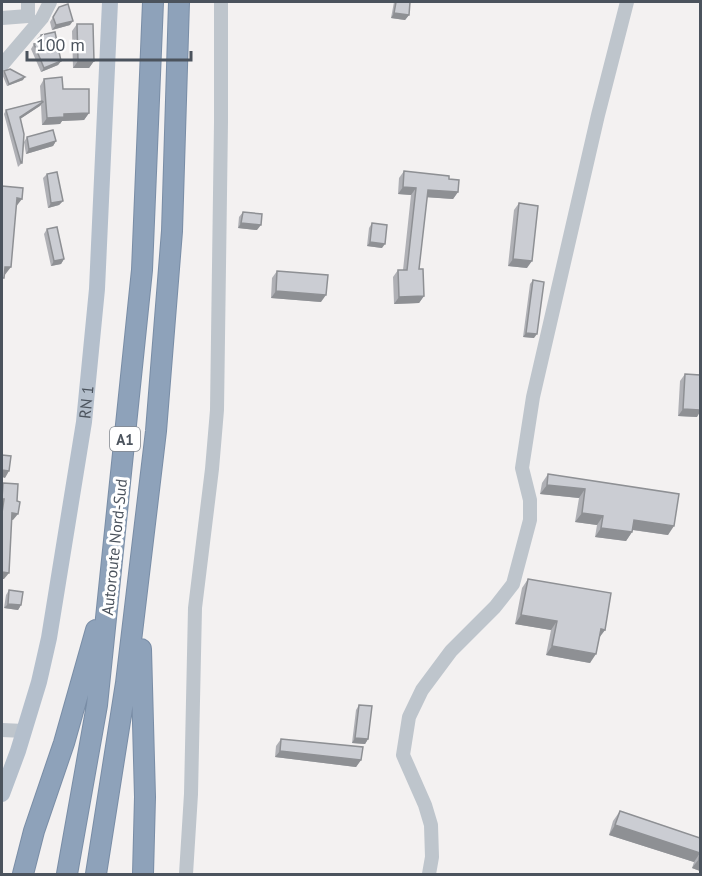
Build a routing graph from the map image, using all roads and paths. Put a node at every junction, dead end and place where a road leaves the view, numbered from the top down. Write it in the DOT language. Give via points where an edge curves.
graph roads {
  1 [pos="28,2"];
  2 [pos="50,2"];
  3 [pos="110,2"];
  4 [pos="153,2"];
  5 [pos="178,2"];
  6 [pos="221,2"];
  7 [pos="627,2"];
  8 [pos="2,18"];
  9 [pos="2,65"];
  10 [pos="137,584"];
  11 [pos="110,585"];
  12 [pos="2,730"];
  13 [pos="24,731"];
  14 [pos="2,794"];
  15 [pos="23,874"];
  16 [pos="68,874"];
  17 [pos="96,874"];
  18 [pos="143,874"];
  19 [pos="186,874"];
  20 [pos="429,874"];
  1 -- 8 [label="street" via="28,16"];
  2 -- 9 [label="street" via="42,18"];
  3 -- 13 [label="main road, RN 1" via="97,289 84,422 49,638"];
  4 -- 11 [label="highway, Autoroute Nord-Sud / A1" via="142,270"];
  5 -- 10 [label="highway, Autoroute Nord-Sud / A1" via="170,274"];
  6 -- 19 [label="street" via="217,410 195,608"];
  7 -- 20 [label="street" via="533,397 522,468 530,500 530,520 513,584 495,608 451,651 422,690 409,717 403,755 431,825"];
  10 -- 17 [label="highway, Autoroute Nord-Sud / A1"];
  10 -- 18 [label="highway" via="143,624"];
  11 -- 15 [label="highway"];
  11 -- 16 [label="highway, Autoroute Nord-Sud / A1" via="97,705"];
  12 -- 13 [label="street"];
  13 -- 14 [label="main road, RN 1"];
}
